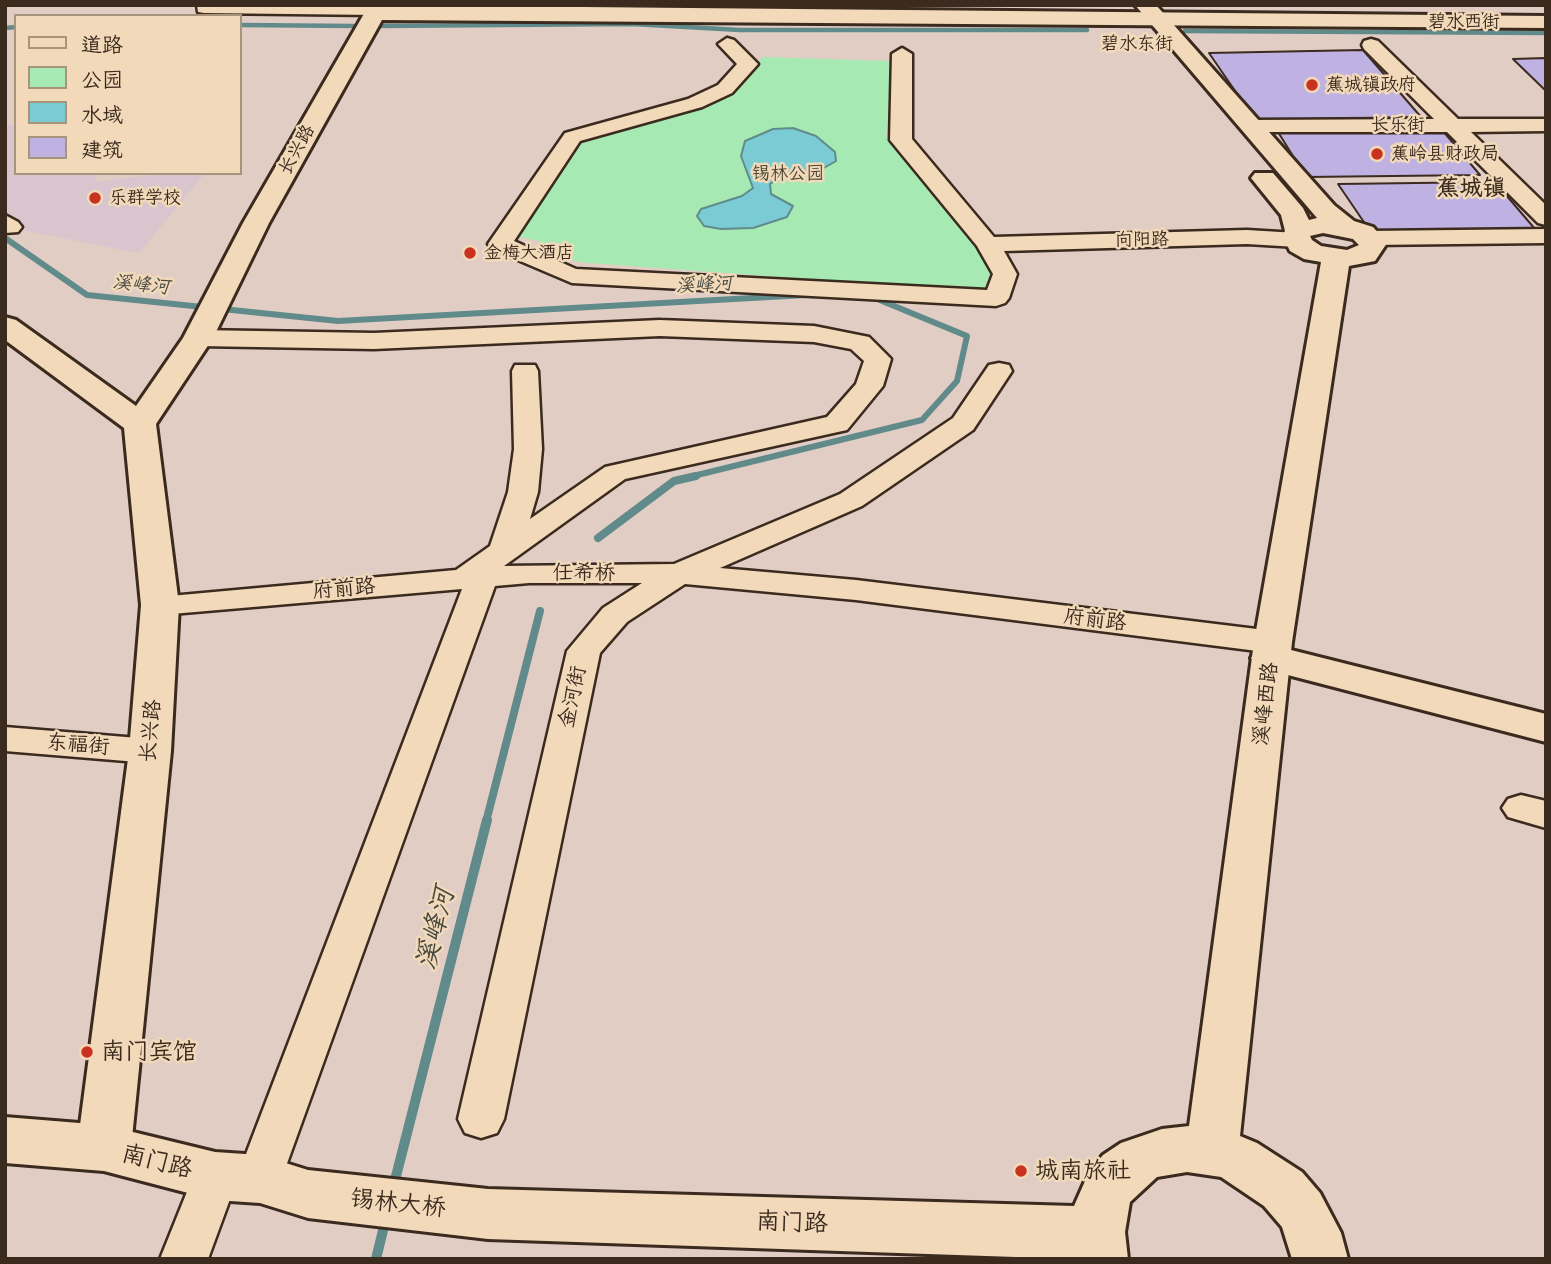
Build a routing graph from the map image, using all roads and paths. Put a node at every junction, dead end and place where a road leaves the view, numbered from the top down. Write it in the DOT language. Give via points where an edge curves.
graph roads {
  1 [pos="202,10"];
  2 [pos="772,11"];
  3 [pos="375,13"];
  4 [pos="1138,13"];
  5 [pos="242,19"];
  6 [pos="1546,22"];
  7 [pos="727,44"];
  8 [pos="755,44"];
  9 [pos="881,44"];
  10 [pos="923,44"];
  11 [pos="1147,44"];
  12 [pos="1203,44"];
  13 [pos="1343,45"];
  14 [pos="1371,45"];
  15 [pos="1398,45"];
  16 [pos="902,54"];
  17 [pos="1452,125"];
  18 [pos="1546,125"];
  19 [pos="1251,126"];
  20 [pos="1225,132"];
  21 [pos="1251,163"];
  22 [pos="1546,218"];
  23 [pos="1298,235"];
  24 [pos="1546,236"];
  25 [pos="1369,238"];
  26 [pos="1340,242"];
  27 [pos="988,244"];
  28 [pos="205,322"];
  29 [pos="5,326"];
  30 [pos="525,371"];
  31 [pos="999,371"];
  32 [pos="140,424"];
  33 [pos="496,570"];
  34 [pos="638,574"];
  35 [pos="679,574"];
  36 [pos="160,605"];
  37 [pos="1272,650"];
  38 [pos="1546,710"];
  39 [pos="1546,727"];
  40 [pos="5,739"];
  41 [pos="150,751"];
  42 [pos="481,1119"];
  43 [pos="5,1140"];
  44 [pos="104,1148"];
  45 [pos="1212,1152"];
  46 [pos="261,1183"];
  47 [pos="488,1214"];
  48 [pos="1100,1246"];
  49 [pos="184,1259"];
  50 [pos="1320,1259"];
  1 -- 3 [label="street"];
  2 -- 3 [label="street, 碧水西街"];
  2 -- 4 [label="street, 碧水西街"];
  3 -- 5 [label="street"];
  3 -- 28 [label="street, 长兴路"];
  4 -- 6 [label="street, 碧水西街"];
  4 -- 19 [label="street"];
  4 -- 20 [label="street"];
  7 -- 8 [label="street"];
  7 -- 27 [label="street" via="748,64 725,89 695,103 572,137 500,244 572,276 996,298 1005,274"];
  9 -- 10 [label="street"];
  11 -- 12 [label="street, 碧水东街"];
  13 -- 14 [label="street"];
  14 -- 15 [label="street"];
  14 -- 17 [label="street"];
  16 -- 27 [label="street" via="901,140"];
  17 -- 18 [label="street, 长乐街"];
  17 -- 19 [label="street, 长乐街"];
  17 -- 22 [label="street"];
  19 -- 26 [label="street" via="1325,211"];
  21 -- 23 [label="street" via="1294,214"];
  23 -- 26 [label="street" via="1323,225"];
  23 -- 27 [label="street, 向阳路"];
  24 -- 25 [label="street"];
  25 -- 26 [label="street"];
  26 -- 37 [label="street, 溪峰西路"];
  28 -- 32 [label="street, 长兴路"];
  28 -- 33 [label="street" via="374,341 660,328 814,334 860,343 878,359 869,386 837,424 615,473"];
  29 -- 32 [label="street"];
  30 -- 33 [label="street" via="528,449 523,492"];
  31 -- 35 [label="street, 金河街" via="963,424 850,500"];
  32 -- 36 [label="street, 长兴路"];
  33 -- 34 [label="street, 任希桥"];
  33 -- 36 [label="street, 府前路"];
  33 -- 46 [label="street"];
  34 -- 35 [label="street, 府前路"];
  35 -- 37 [label="street, 府前路" via="856,590"];
  35 -- 42 [label="street, 金河街" via="615,615 584,651"];
  36 -- 41 [label="street, 长兴路"];
  37 -- 38 [label="street, 府前路"];
  37 -- 39 [label="street, 府前路"];
  37 -- 45 [label="street, 溪峰西路"];
  40 -- 41 [label="street, 东福街"];
  41 -- 44 [label="street, 长兴路"];
  43 -- 44 [label="street, 南门路"];
  44 -- 46 [label="street, 南门路"];
  45 -- 48 [label="street" via="1162,1152 1122,1172 1108,1189 1100,1210"];
  45 -- 50 [label="street" via="1250,1166 1283,1189 1301,1210"];
  46 -- 47 [label="street, 锡林大桥"];
  46 -- 49 [label="street"];
  47 -- 48 [label="street, 南门路"];
}
